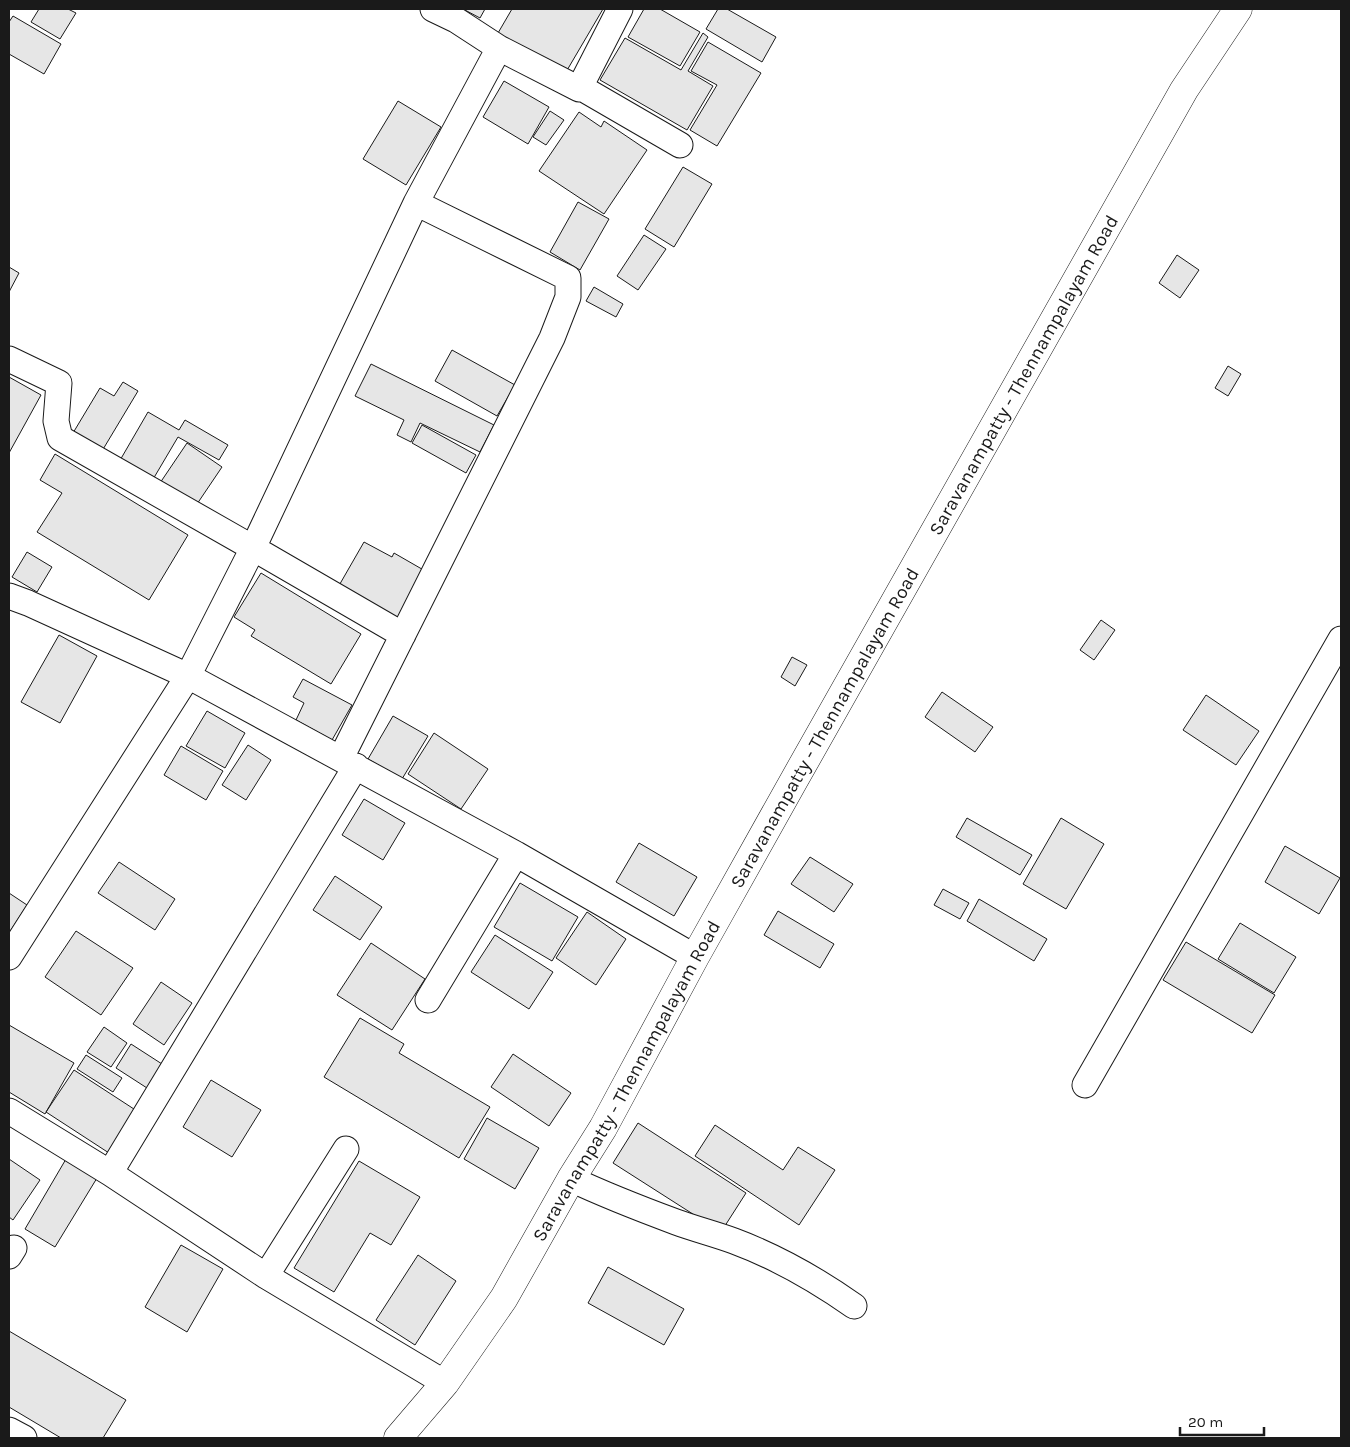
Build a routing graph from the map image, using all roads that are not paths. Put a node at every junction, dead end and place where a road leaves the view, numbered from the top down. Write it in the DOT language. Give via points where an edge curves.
graph roads {
  1 [pos="433,9"];
  2 [pos="620,9"];
  3 [pos="1238,9"];
  4 [pos="499,48"];
  5 [pos="580,87"];
  6 [pos="680,145"];
  7 [pos="416,203"];
  8 [pos="9,359"];
  9 [pos="253,548"];
  10 [pos="9,596"];
  11 [pos="403,635"];
  12 [pos="1341,639"];
  13 [pos="188,676"];
  14 [pos="348,762"];
  15 [pos="516,854"];
  16 [pos="9,957"];
  17 [pos="695,957"];
  18 [pos="428,1000"];
  19 [pos="1085,1085"];
  20 [pos="9,1111"];
  21 [pos="346,1149"];
  22 [pos="110,1172"];
  23 [pos="571,1179"];
  24 [pos="266,1276"];
  25 [pos="854,1306"];
  26 [pos="445,1383"];
  27 [pos="9,1430"];
  28 [pos="24,1438"];
  29 [pos="398,1438"];
  1 -- 4 [label="street"];
  2 -- 5 [label="street"];
  3 -- 17 [label="main road, Saravanampatty - Thennampalayam Road" via="1184,90"];
  4 -- 5 [label="street"];
  4 -- 7 [label="street"];
  5 -- 6 [label="street"];
  7 -- 9 [label="street"];
  7 -- 11 [label="street" via="568,278 568,297 552,338"];
  8 -- 9 [label="street" via="59,383 56,421 60,438"];
  9 -- 11 [label="street"];
  9 -- 13 [label="street"];
  10 -- 13 [label="street"];
  11 -- 14 [label="street"];
  12 -- 19 [label="street"];
  13 -- 14 [label="street"];
  13 -- 16 [label="street"];
  14 -- 15 [label="street"];
  14 -- 22 [label="street"];
  15 -- 17 [label="street"];
  15 -- 18 [label="street"];
  17 -- 23 [label="main road, Saravanampatty - Thennampalayam Road" via="603,1128"];
  20 -- 22 [label="street"];
  21 -- 24 [label="street"];
  22 -- 24 [label="street"];
  23 -- 25 [label="street" via="734,1241 824,1285"];
  23 -- 26 [label="main road, Saravanampatty - Thennampalayam Road" via="504,1298"];
  24 -- 26 [label="street"];
  26 -- 29 [label="main road, Saravanampatty - Thennampalayam Road"];
  27 -- 28 [label="street"];
}
